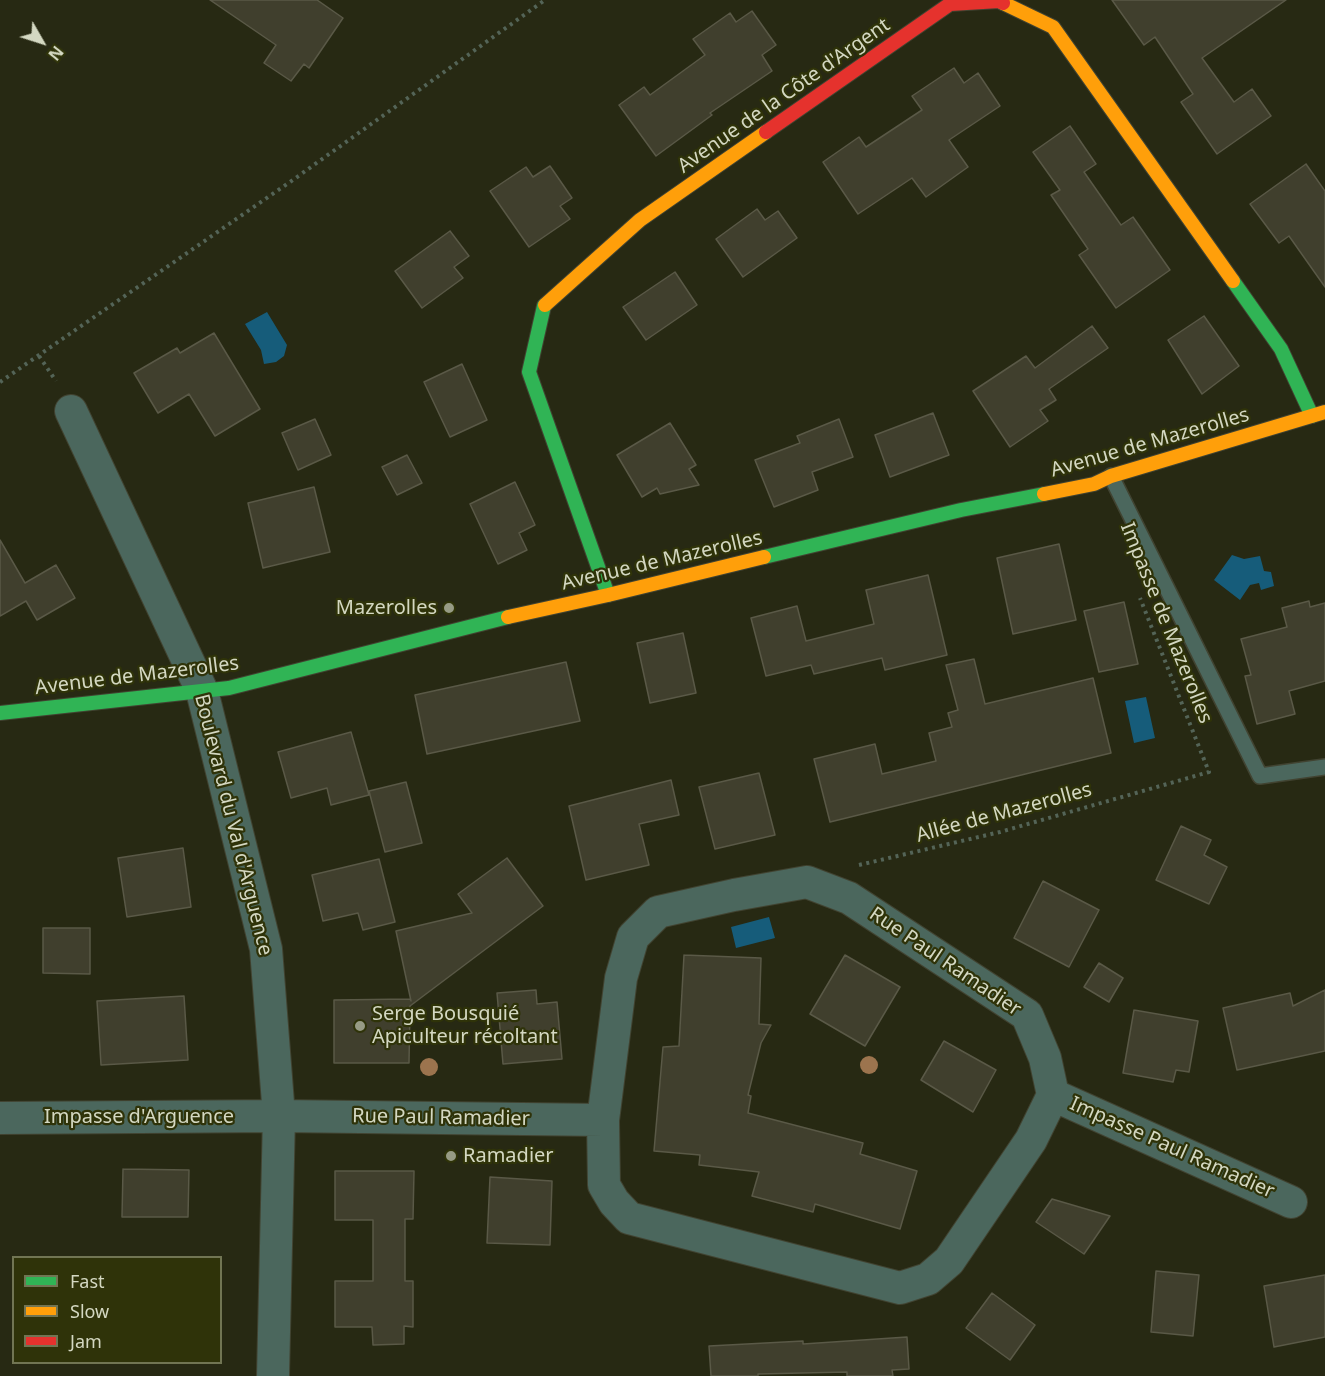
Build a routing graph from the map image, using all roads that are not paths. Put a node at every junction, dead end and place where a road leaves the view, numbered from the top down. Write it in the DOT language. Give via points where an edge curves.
graph roads {
  1 [pos="71,411"];
  2 [pos="1319,414"];
  3 [pos="1111,477"];
  4 [pos="608,595"];
  5 [pos="202,691"];
  6 [pos="0,713"];
  7 [pos="1325,767"];
  8 [pos="1053,1095"];
  9 [pos="279,1116"];
  10 [pos="0,1118"];
  11 [pos="603,1120"];
  12 [pos="1291,1202"];
  13 [pos="273,1376"];
  1 -- 5 [label="street, Boulevard du Val d'Arguence"];
  2 -- 3 [label="street, Avenue de Mazerolles"];
  2 -- 4 [label="street, Avenue de la Côte d'Argent" via="1281,349 1053,27 999,1 950,4 640,220 544,306 529,372"];
  3 -- 4 [label="street, Avenue de Mazerolles"];
  3 -- 7 [label="lane" via="1260,776"];
  4 -- 5 [label="street, Avenue de Mazerolles" via="229,688"];
  5 -- 6 [label="street, Avenue de Mazerolles"];
  5 -- 9 [label="street, Boulevard du Val d'Arguence" via="266,949"];
  8 -- 11 [label="street, Rue Paul Ramadier" via="1031,1140 949,1261 928,1279 900,1288 630,1218 604,1185"];
  8 -- 11 [label="street, Rue Paul Ramadier" via="1045,1058 1027,1015 849,898 807,882 658,912 633,937 621,978"];
  8 -- 12 [label="street, Impasse Paul Ramadier"];
  9 -- 10 [label="street, Impasse d'Arguence"];
  9 -- 11 [label="street, Rue Paul Ramadier"];
  9 -- 13 [label="street, Boulevard du Val d'Arguence"];
}
